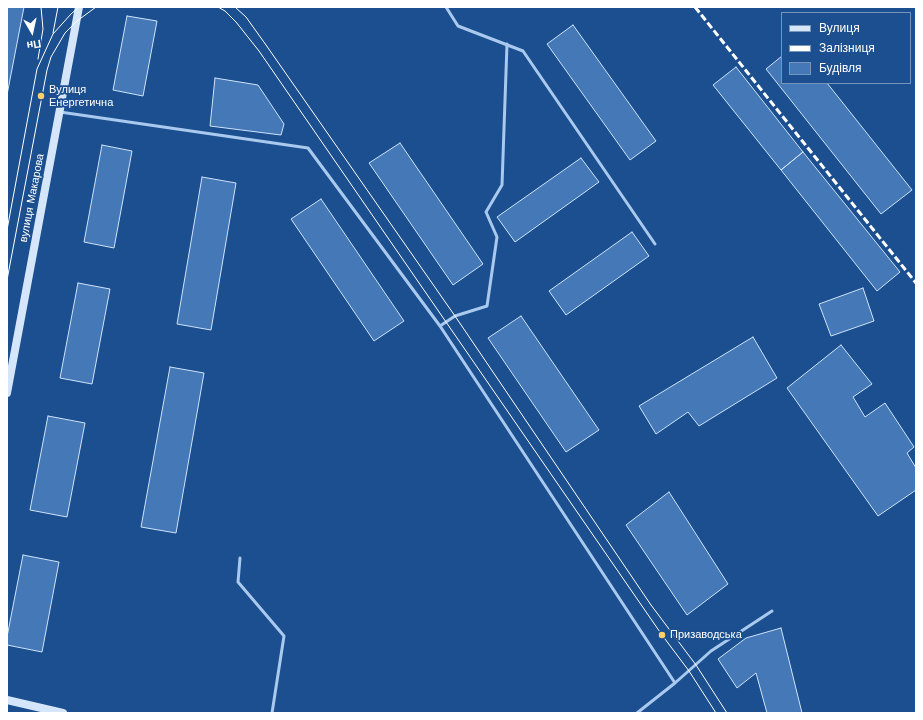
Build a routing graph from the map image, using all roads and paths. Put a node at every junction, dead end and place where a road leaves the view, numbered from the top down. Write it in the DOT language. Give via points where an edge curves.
graph roads {
  1 [pos="79,7"];
  2 [pos="446,7"];
  3 [pos="507,44"];
  4 [pos="60,112"];
  5 [pos="656,244"];
  6 [pos="440,326"];
  7 [pos="7,393"];
  8 [pos="240,558"];
  9 [pos="772,611"];
  10 [pos="675,683"];
  11 [pos="7,700"];
  12 [pos="63,713"];
  13 [pos="272,713"];
  14 [pos="637,713"];
  1 -- 4 [label="main road, вулиця Макарова"];
  2 -- 3 [label="lane" via="458,26"];
  3 -- 5 [label="lane" via="523,51"];
  3 -- 6 [label="lane" via="502,185 486,212 497,237 487,306 455,316"];
  4 -- 6 [label="lane" via="308,148"];
  4 -- 7 [label="main road, вулиця Макарова"];
  6 -- 10 [label="lane"];
  8 -- 13 [label="lane" via="238,582 284,636"];
  9 -- 10 [label="lane" via="712,651"];
  10 -- 14 [label="lane"];
  11 -- 12 [label="main road"];
}
